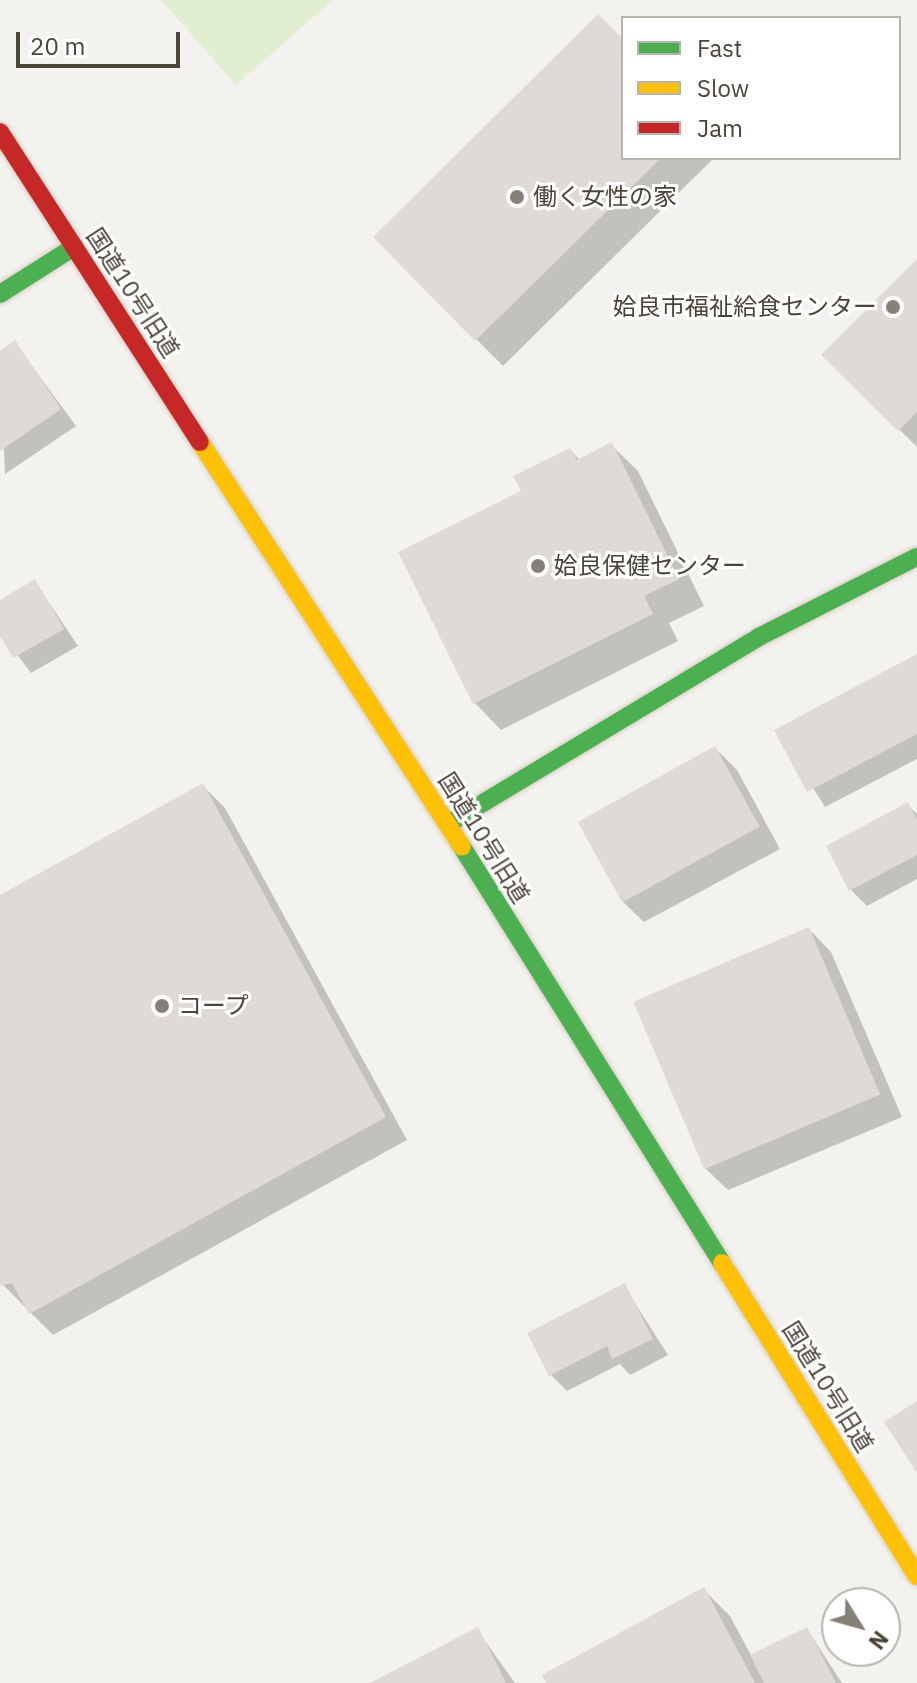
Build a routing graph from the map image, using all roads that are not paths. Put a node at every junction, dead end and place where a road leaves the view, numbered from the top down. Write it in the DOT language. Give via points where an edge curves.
graph roads {
  1 [pos="0,132"];
  2 [pos="74,247"];
  3 [pos="0,294"];
  4 [pos="917,557"];
  5 [pos="448,824"];
  6 [pos="917,1576"];
  1 -- 2 [label="street, 国道10号旧道"];
  2 -- 3 [label="street"];
  2 -- 5 [label="street, 国道10号旧道"];
  4 -- 5 [label="street" via="759,637"];
  5 -- 6 [label="street, 国道10号旧道"];
}
